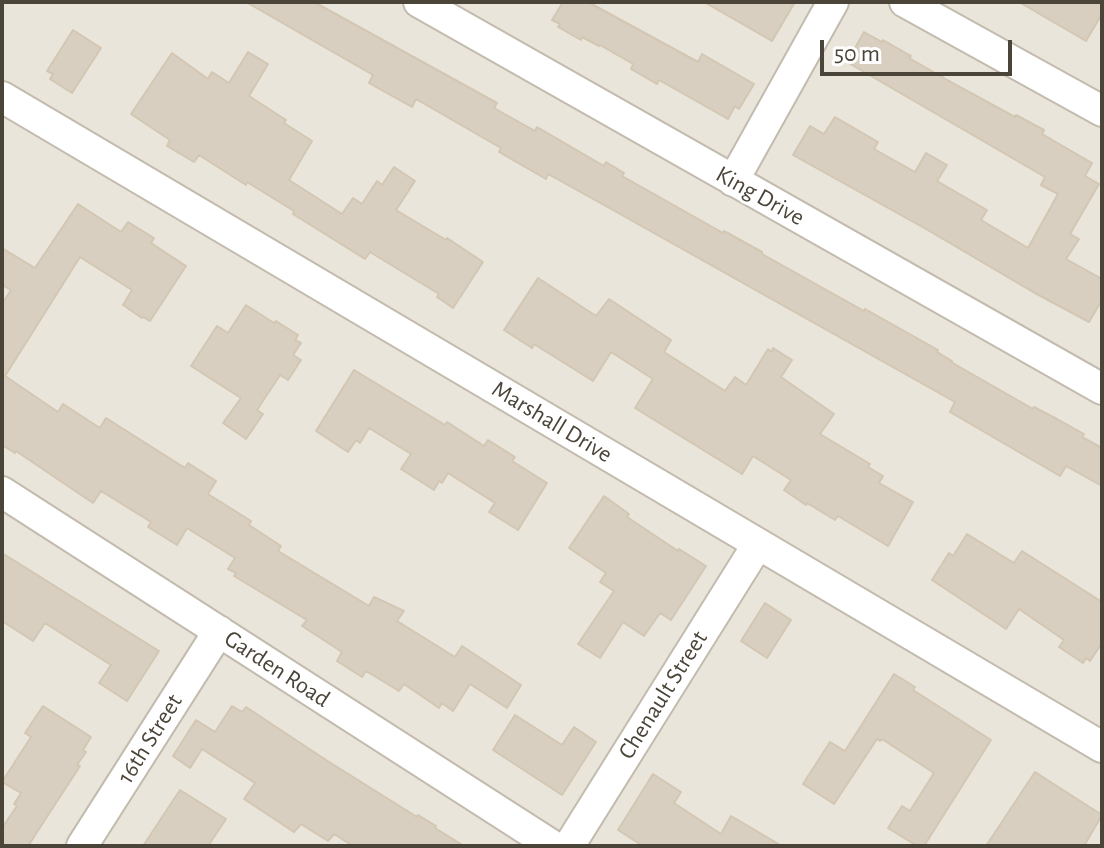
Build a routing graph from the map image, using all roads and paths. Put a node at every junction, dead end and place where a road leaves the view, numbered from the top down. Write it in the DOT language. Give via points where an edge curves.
graph roads {
  1 [pos="419,2"];
  2 [pos="833,2"];
  3 [pos="905,2"];
  4 [pos="2,97"];
  5 [pos="1102,111"];
  6 [pos="733,181"];
  7 [pos="1102,389"];
  8 [pos="2,492"];
  9 [pos="758,544"];
  10 [pos="219,631"];
  11 [pos="1102,747"];
  12 [pos="82,846"];
  13 [pos="553,846"];
  14 [pos="569,846"];
  1 -- 6 [label="street, King Drive"];
  2 -- 6 [label="street"];
  3 -- 5 [label="street"];
  4 -- 9 [label="street, Marshall Drive"];
  6 -- 7 [label="street, King Drive"];
  8 -- 10 [label="street, Garden Road"];
  9 -- 11 [label="street, Marshall Drive"];
  9 -- 14 [label="street, Chenault Street"];
  10 -- 12 [label="street, 16th Street"];
  10 -- 13 [label="street, Garden Road"];
}
